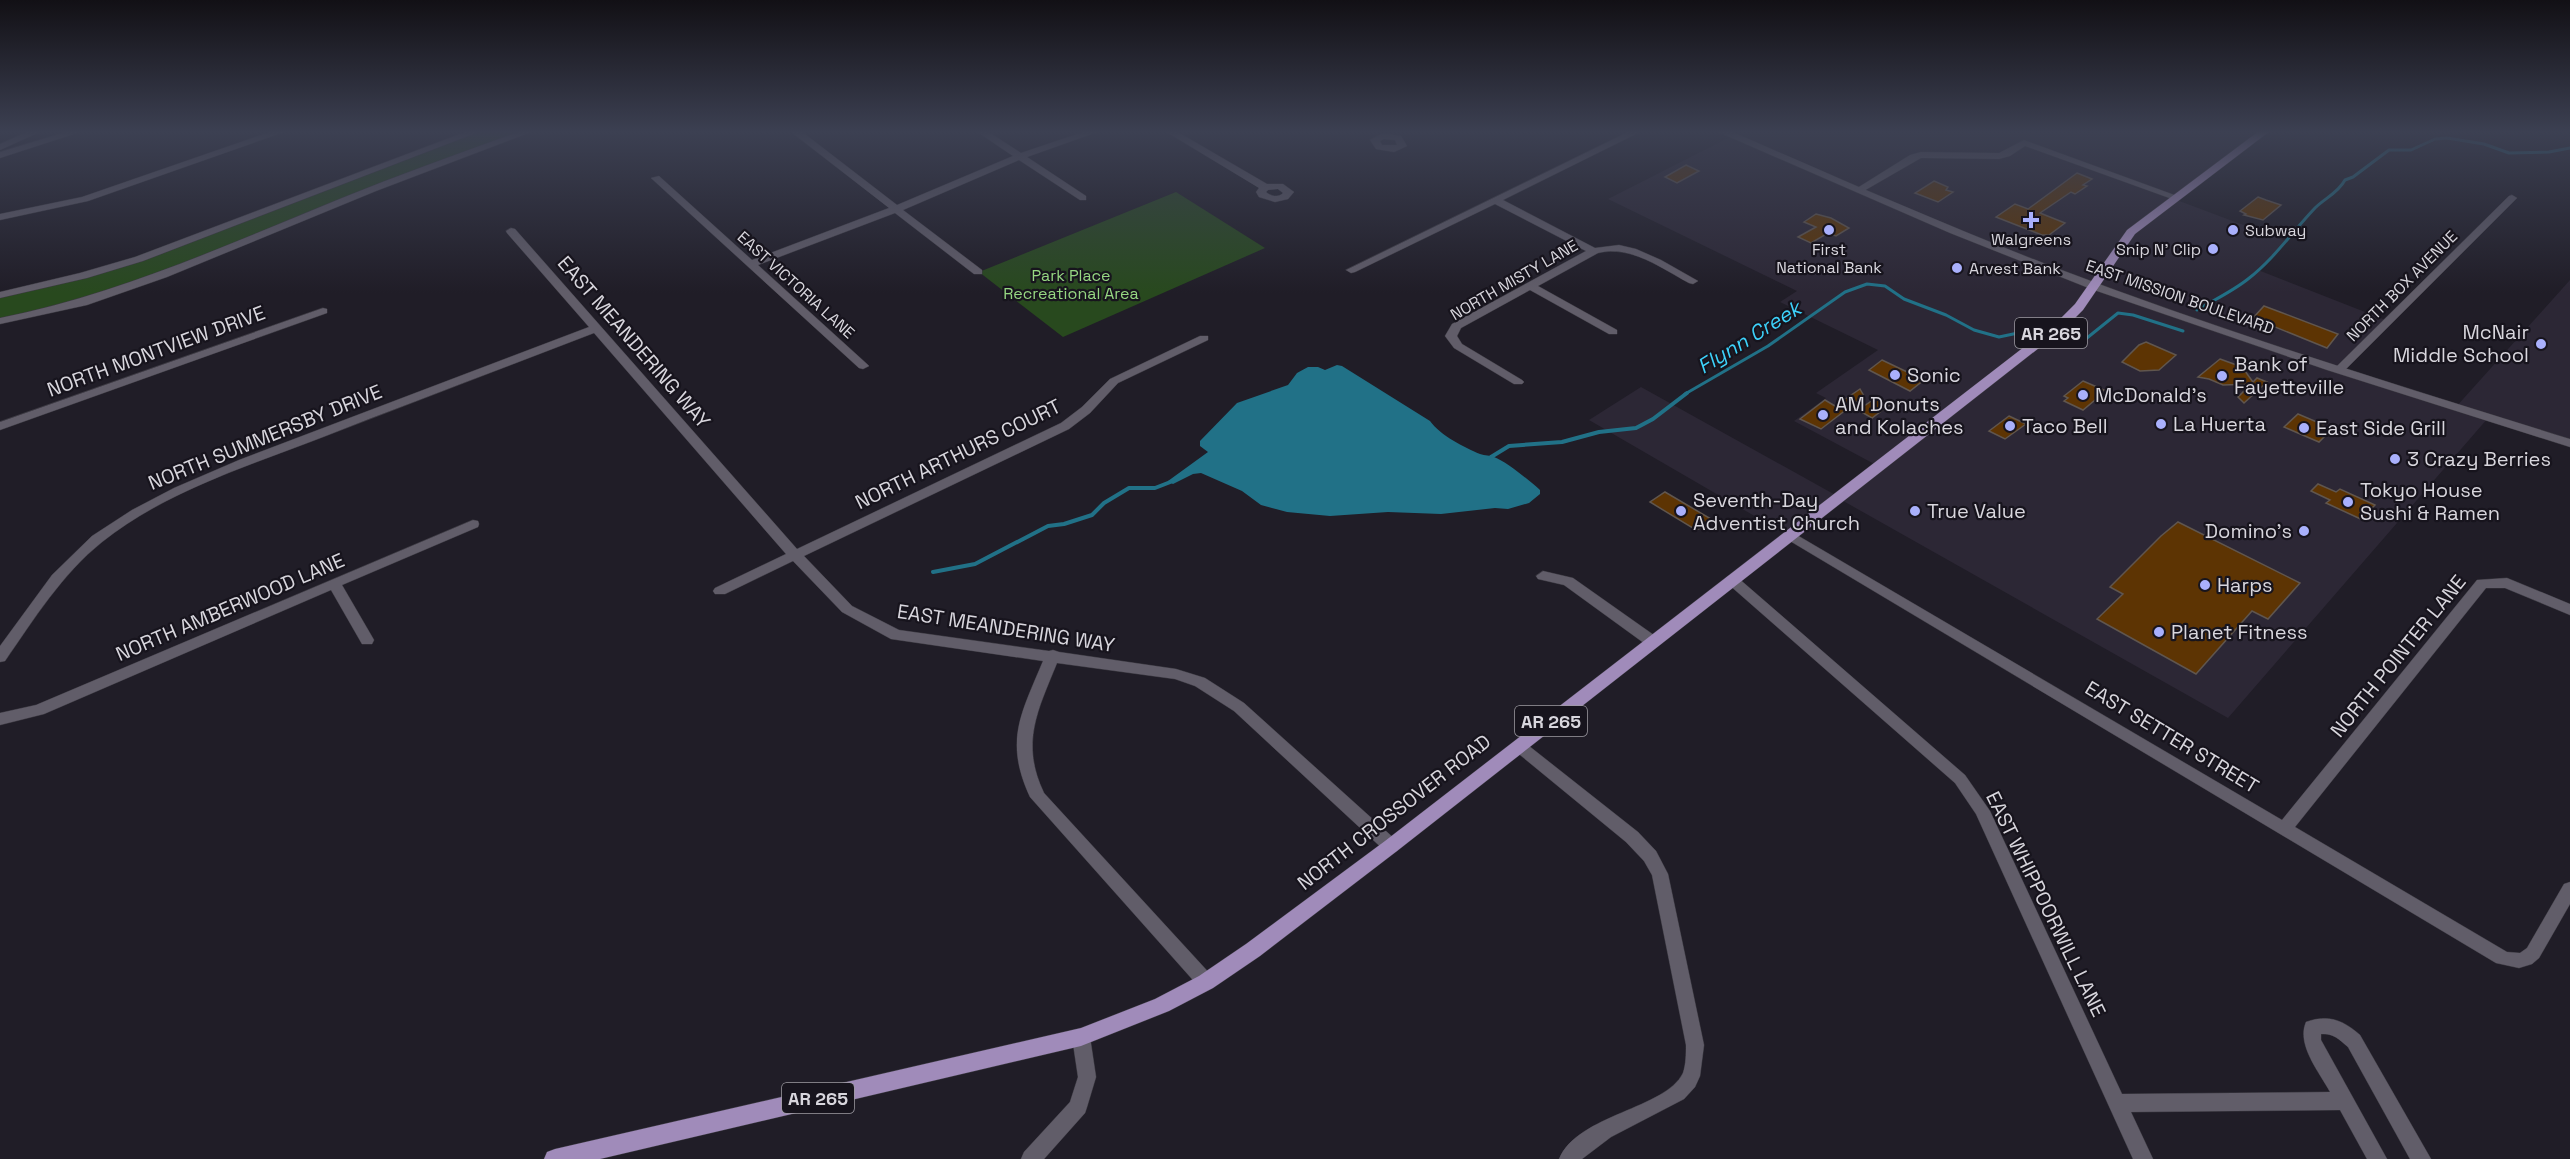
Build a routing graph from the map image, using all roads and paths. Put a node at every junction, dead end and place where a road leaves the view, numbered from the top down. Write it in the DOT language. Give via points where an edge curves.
graph roads {
  1 [pos="128,185"];
  2 [pos="334,185"];
  3 [pos="383,185"];
  4 [pos="664,185"];
  5 [pos="865,185"];
  6 [pos="953,185"];
  7 [pos="1063,185"];
  8 [pos="1262,185"];
  9 [pos="1526,185"];
  10 [pos="1848,185"];
  11 [pos="1867,185"];
  12 [pos="2142,185"];
  13 [pos="2191,185"];
  14 [pos="1265,187"];
  15 [pos="1859,190"];
  16 [pos="2175,197"];
  17 [pos="1083,198"];
  18 [pos="2512,198"];
  19 [pos="1496,200"];
  20 [pos="896,209"];
  21 [pos="0,217"];
  22 [pos="511,231"];
  23 [pos="1594,251"];
  24 [pos="750,264"];
  25 [pos="1351,270"];
  26 [pos="978,272"];
  27 [pos="1694,281"];
  28 [pos="1531,286"];
  29 [pos="2094,286"];
  30 [pos="0,295"];
  31 [pos="323,311"];
  32 [pos="0,321"];
  33 [pos="597,328"];
  34 [pos="1613,332"];
  35 [pos="1204,338"];
  36 [pos="863,366"];
  37 [pos="2339,370"];
  38 [pos="1518,382"];
  39 [pos="0,426"];
  40 [pos="2570,443"];
  41 [pos="474,524"];
  42 [pos="1790,535"];
  43 [pos="795,555"];
  44 [pos="1543,576"];
  45 [pos="1732,580"];
  46 [pos="334,583"];
  47 [pos="720,591"];
  48 [pos="2570,610"];
  49 [pos="368,640"];
  50 [pos="1653,642"];
  51 [pos="1053,655"];
  52 [pos="0,657"];
  53 [pos="0,719"];
  54 [pos="1519,746"];
  55 [pos="2285,828"];
  56 [pos="1390,846"];
  57 [pos="2570,889"];
  58 [pos="1206,982"];
  59 [pos="1082,1037"];
  60 [pos="2345,1101"];
  61 [pos="2116,1103"];
  62 [pos="555,1159"];
  63 [pos="1031,1159"];
  64 [pos="1569,1159"];
  65 [pos="2142,1159"];
  66 [pos="2377,1159"];
  67 [pos="2421,1159"];
  1 -- 21 [label="street" via="85,200"];
  2 -- 30 [label="street" via="139,259"];
  3 -- 32 [label="street" via="154,279 93,300"];
  4 -- 24 [label="street, EAST VICTORIA LANE"];
  5 -- 20 [label="street"];
  6 -- 20 [label="street"];
  7 -- 17 [label="street"];
  8 -- 14 [label="street"];
  9 -- 19 [label="street"];
  10 -- 15 [label="main road, EAST MISSION BOULEVARD"];
  11 -- 15 [label="street"];
  12 -- 16 [label="street"];
  13 -- 16 [label="main road, NORTH CROSSOVER ROAD / AR 265"];
  15 -- 29 [label="main road, EAST MISSION BOULEVARD"];
  16 -- 29 [label="main road, NORTH CROSSOVER ROAD / AR 265" via="2123,241"];
  18 -- 37 [label="street, NORTH BOX AVENUE"];
  19 -- 23 [label="street"];
  19 -- 25 [label="street"];
  20 -- 24 [label="street"];
  20 -- 26 [label="street"];
  22 -- 33 [label="street, EAST MEANDERING WAY"];
  23 -- 27 [label="street" via="1611,246 1631,250"];
  23 -- 28 [label="street, NORTH MISTY LANE"];
  24 -- 36 [label="street, EAST VICTORIA LANE"];
  28 -- 34 [label="street"];
  28 -- 38 [label="street, NORTH MISTY LANE" via="1456,326 1451,336 1458,346"];
  29 -- 37 [label="main road, EAST MISSION BOULEVARD"];
  29 -- 42 [label="main road, NORTH CROSSOVER ROAD / AR 265" via="2062,323"];
  31 -- 39 [label="street, NORTH MONTVIEW DRIVE"];
  33 -- 43 [label="street, EAST MEANDERING WAY"];
  33 -- 52 [label="street, NORTH SUMMERSBY DRIVE" via="243,463 147,506 80,554 56,580"];
  35 -- 43 [label="street, NORTH ARTHURS COURT" via="1114,381 1065,426"];
  37 -- 40 [label="main road, EAST MISSION BOULEVARD"];
  41 -- 46 [label="street, NORTH AMBERWOOD LANE"];
  42 -- 45 [label="main road, NORTH CROSSOVER ROAD / AR 265"];
  42 -- 55 [label="street, EAST SETTER STREET"];
  43 -- 47 [label="street, NORTH ARTHURS COURT"];
  43 -- 51 [label="street, EAST MEANDERING WAY" via="847,609 896,635"];
  44 -- 50 [label="street" via="1568,581"];
  45 -- 50 [label="main road, NORTH CROSSOVER ROAD / AR 265"];
  45 -- 61 [label="street, EAST WHIPPOORWILL LANE" via="1960,779 1982,811"];
  46 -- 49 [label="street"];
  46 -- 53 [label="street, NORTH AMBERWOOD LANE" via="39,710"];
  48 -- 55 [label="street, NORTH POINTER LANE" via="2507,583 2482,583"];
  50 -- 54 [label="main road, NORTH CROSSOVER ROAD / AR 265"];
  51 -- 56 [label="street, EAST MEANDERING WAY" via="1176,674 1200,682 1239,708"];
  51 -- 58 [label="street" via="1025,728 1022,748 1029,781 1038,797"];
  54 -- 56 [label="main road, NORTH CROSSOVER ROAD / AR 265"];
  54 -- 64 [label="street" via="1650,856 1660,874 1695,1045 1694,1067 1679,1091 1597,1134 1580,1145"];
  55 -- 57 [label="street, EAST SETTER STREET" via="2485,950 2515,962 2526,960 2533,953"];
  56 -- 58 [label="main road, NORTH CROSSOVER ROAD / AR 265"];
  58 -- 59 [label="main road, NORTH CROSSOVER ROAD / AR 265" via="1162,1005"];
  59 -- 62 [label="main road, NORTH CROSSOVER ROAD / AR 265"];
  59 -- 63 [label="street" via="1087,1077 1078,1107"];
  60 -- 61 [label="street"];
  60 -- 66 [label="street"];
  60 -- 67 [label="street" via="2312,1041 2312,1028 2323,1024 2340,1029 2354,1041"];
  61 -- 65 [label="street, EAST WHIPPOORWILL LANE"];
}
